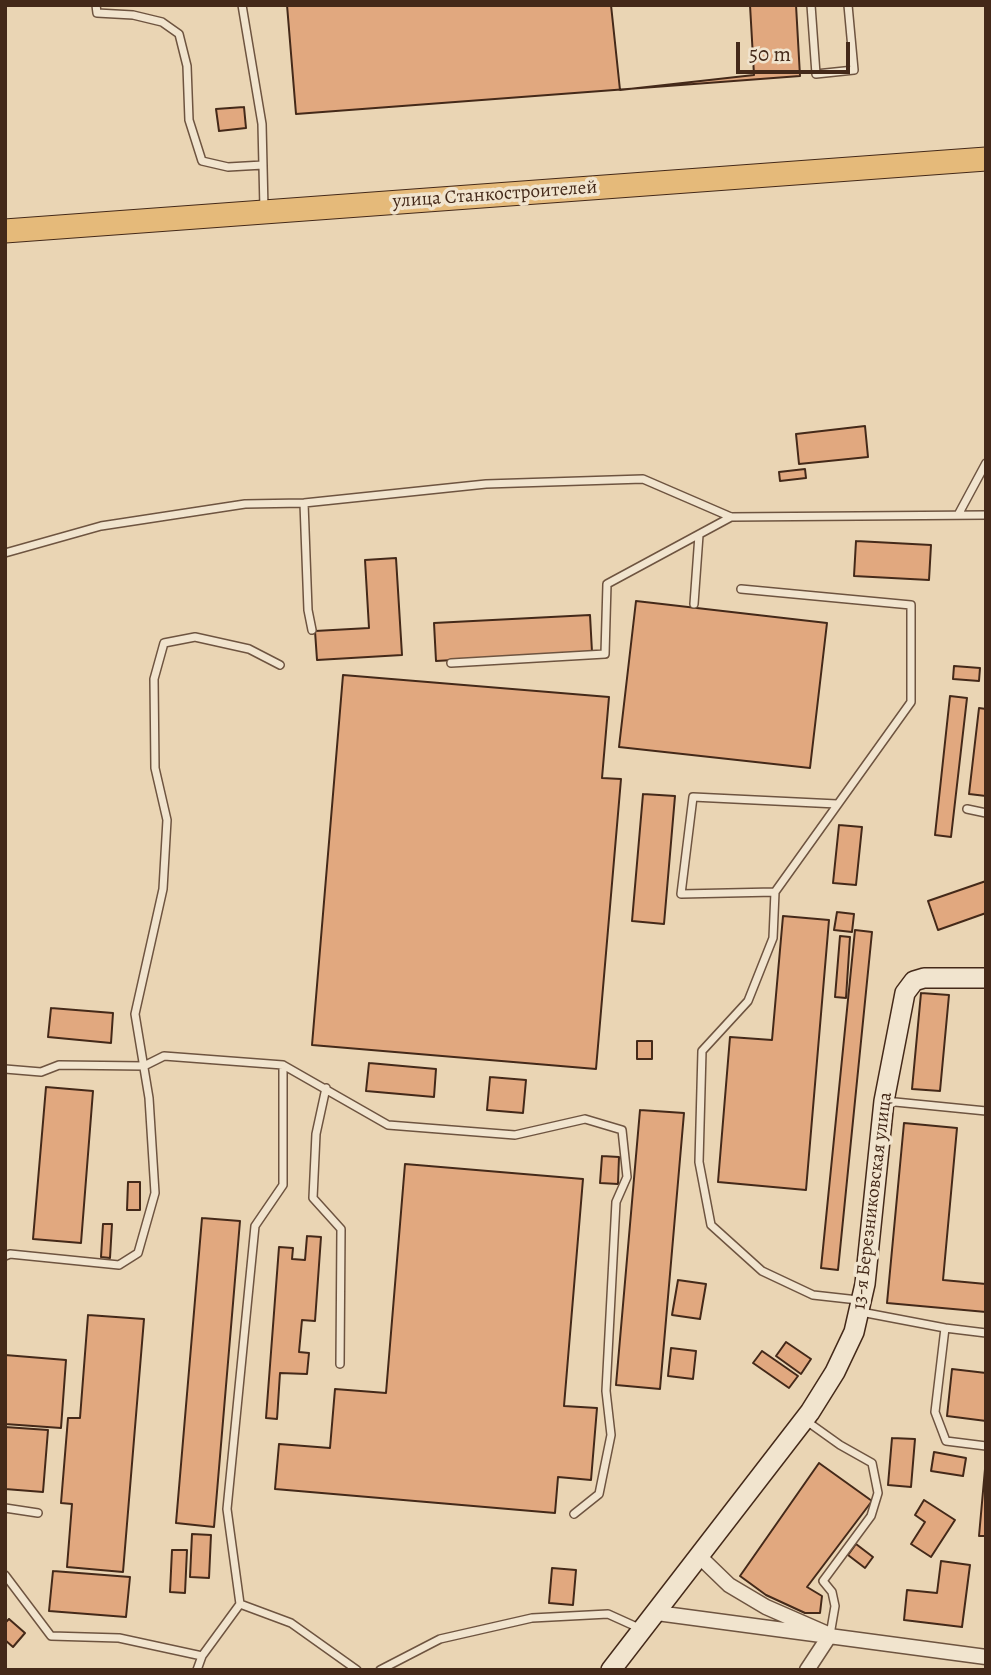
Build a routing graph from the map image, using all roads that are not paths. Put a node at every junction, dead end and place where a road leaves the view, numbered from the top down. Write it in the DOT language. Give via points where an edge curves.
graph roads {
  1 [pos="96,5"];
  2 [pos="242,5"];
  3 [pos="811,5"];
  4 [pos="848,5"];
  5 [pos="986,159"];
  6 [pos="263,165"];
  7 [pos="264,212"];
  8 [pos="5,232"];
  9 [pos="986,463"];
  10 [pos="304,503"];
  11 [pos="958,515"];
  12 [pos="986,515"];
  13 [pos="731,517"];
  14 [pos="699,535"];
  15 [pos="5,553"];
  16 [pos="741,589"];
  17 [pos="694,604"];
  18 [pos="312,630"];
  19 [pos="451,663"];
  20 [pos="280,665"];
  21 [pos="837,804"];
  22 [pos="967,809"];
  23 [pos="986,813"];
  24 [pos="775,892"];
  25 [pos="986,978"];
  26 [pos="283,1065"];
  27 [pos="144,1066"];
  28 [pos="5,1069"];
  29 [pos="326,1088"];
  30 [pos="884,1101"];
  31 [pos="986,1111"];
  32 [pos="5,1256"];
  33 [pos="861,1306"];
  34 [pos="945,1328"];
  35 [pos="986,1333"];
  36 [pos="340,1364"];
  37 [pos="804,1419"];
  38 [pos="986,1446"];
  39 [pos="5,1508"];
  40 [pos="38,1513"];
  41 [pos="574,1514"];
  42 [pos="700,1558"];
  43 [pos="5,1575"];
  44 [pos="13,1587"];
  45 [pos="5,1593"];
  46 [pos="240,1604"];
  47 [pos="657,1613"];
  48 [pos="642,1630"];
  49 [pos="830,1635"];
  50 [pos="202,1656"];
  51 [pos="986,1657"];
  52 [pos="197,1670"];
  53 [pos="357,1670"];
  54 [pos="380,1670"];
  55 [pos="611,1670"];
  56 [pos="807,1670"];
  1 -- 6 [label="lane" via="97,13 162,22 179,34 187,66 190,120 202,161 228,167"];
  2 -- 6 [label="lane" via="262,124"];
  3 -- 4 [label="lane" via="816,74 855,70"];
  5 -- 7 [label="main road, улица Станкостроителей"];
  6 -- 7 [label="lane"];
  7 -- 8 [label="main road, улица Станкостроителей"];
  9 -- 11 [label="lane"];
  10 -- 13 [label="lane" via="486,484 643,479"];
  10 -- 15 [label="lane" via="245,504 101,526"];
  10 -- 18 [label="lane"];
  11 -- 12 [label="lane"];
  11 -- 13 [label="lane"];
  13 -- 14 [label="lane"];
  14 -- 17 [label="lane"];
  14 -- 19 [label="lane" via="607,584 605,654"];
  16 -- 21 [label="lane" via="911,605 911,702"];
  20 -- 27 [label="lane" via="249,649 195,638 164,643 154,679 155,768 167,820 163,889 135,1014"];
  21 -- 24 [label="lane"];
  21 -- 24 [label="lane" via="693,797 681,894"];
  22 -- 23 [label="lane"];
  24 -- 33 [label="lane" via="773,938 748,1001 702,1051 699,1163 711,1225 762,1271 813,1294"];
  25 -- 30 [label="street, 13-я Березниковская улица" via="931,977 909,986 900,1009"];
  26 -- 27 [label="lane" via="164,1056"];
  26 -- 29 [label="lane"];
  26 -- 46 [label="lane" via="283,1185 255,1226 227,1509"];
  27 -- 28 [label="lane" via="59,1065 41,1072"];
  27 -- 32 [label="lane" via="155,1194 138,1252 119,1265"];
  29 -- 36 [label="lane" via="316,1134 313,1198 341,1229"];
  29 -- 41 [label="lane" via="388,1125 515,1135 585,1119 622,1130 626,1177 615,1202 606,1391 611,1435 599,1494"];
  30 -- 31 [label="lane"];
  30 -- 33 [label="street, 13-я Березниковская улица"];
  33 -- 34 [label="lane"];
  33 -- 37 [label="street, 13-я Березниковская улица" via="835,1373"];
  34 -- 35 [label="lane"];
  34 -- 38 [label="lane" via="935,1412 946,1441"];
  37 -- 42 [label="street, 13-я Березниковская улица"];
  37 -- 49 [label="lane" via="872,1463 878,1493 871,1516 823,1581 835,1606"];
  39 -- 40 [label="lane"];
  42 -- 47 [label="street, 13-я Березниковская улица"];
  42 -- 49 [label="street" via="729,1585 766,1607"];
  43 -- 44 [label="lane"];
  44 -- 45 [label="lane"];
  44 -- 50 [label="lane" via="51,1636 118,1638"];
  46 -- 50 [label="lane"];
  46 -- 53 [label="lane" via="291,1623"];
  47 -- 48 [label="street, 13-я Березниковская улица"];
  47 -- 49 [label="street"];
  48 -- 54 [label="lane" via="608,1614 532,1618 440,1639"];
  48 -- 55 [label="street, 13-я Березниковская улица"];
  49 -- 51 [label="street"];
  49 -- 56 [label="street"];
  50 -- 52 [label="lane"];
}
